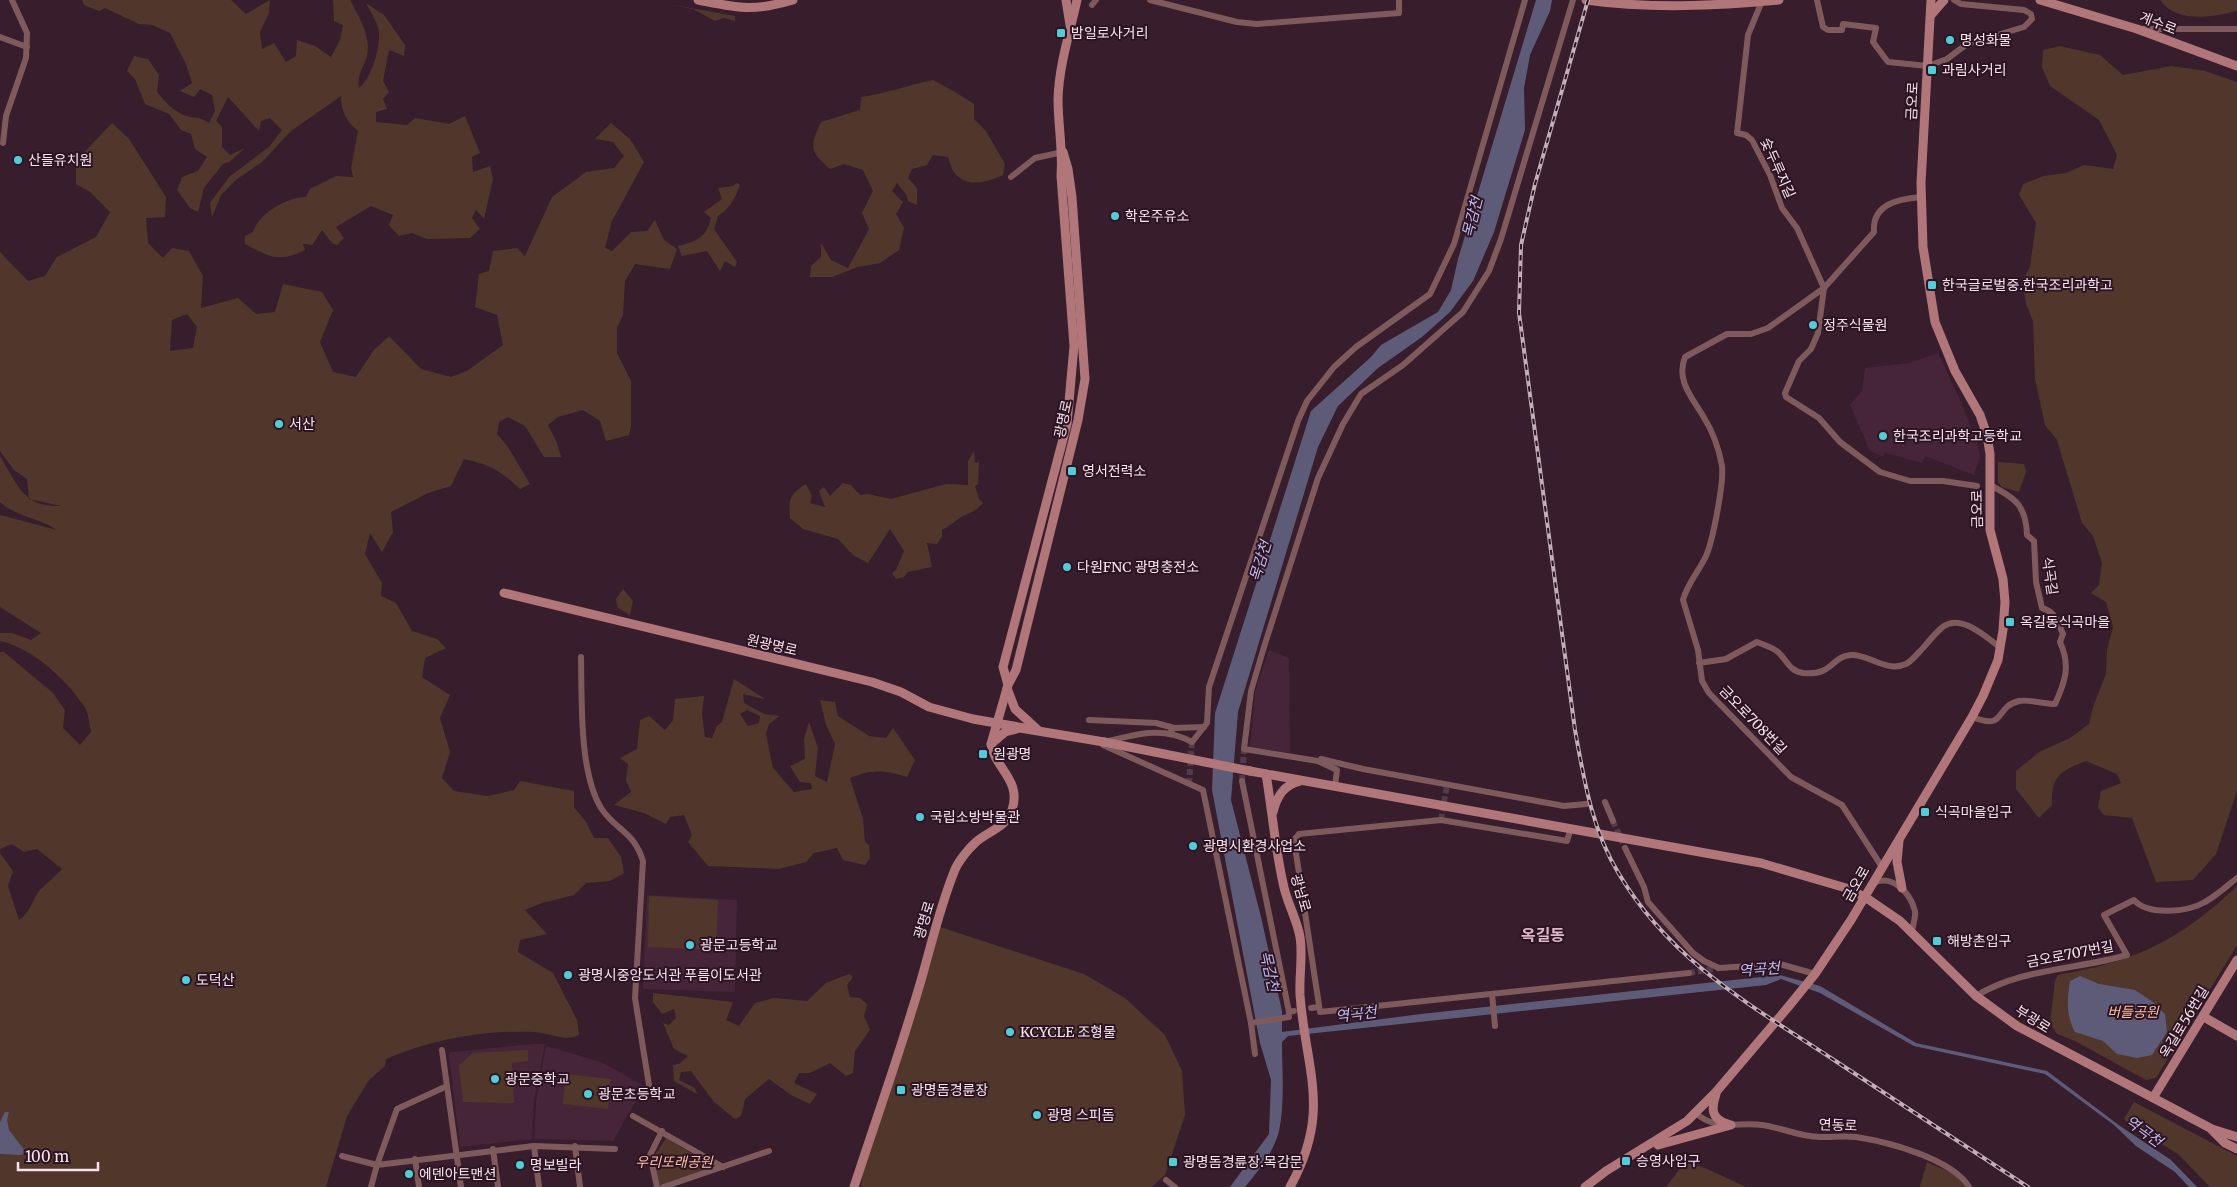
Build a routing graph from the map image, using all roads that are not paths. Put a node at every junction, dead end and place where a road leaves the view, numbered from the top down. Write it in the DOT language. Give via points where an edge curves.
graph roads {
  1 [pos="12,0"];
  2 [pos="698,0"];
  3 [pos="792,0"];
  4 [pos="1066,0"];
  5 [pos="1077,0"];
  6 [pos="1083,0"];
  7 [pos="1150,0"];
  8 [pos="1399,0"];
  9 [pos="1524,0"];
  10 [pos="1574,0"];
  11 [pos="1586,0"];
  12 [pos="1779,0"];
  13 [pos="1817,0"];
  14 [pos="1931,0"];
  15 [pos="1944,0"];
  16 [pos="1954,0"];
  17 [pos="2040,0"];
  18 [pos="1762,2"];
  19 [pos="1931,15"];
  20 [pos="2137,29"];
  21 [pos="2237,29"];
  22 [pos="1070,30"];
  23 [pos="0,37"];
  24 [pos="26,47"];
  25 [pos="1928,66"];
  26 [pos="2237,66"];
  27 [pos="3,143"];
  28 [pos="1063,152"];
  29 [pos="1011,177"];
  30 [pos="1921,197"];
  31 [pos="1824,288"];
  32 [pos="1977,486"];
  33 [pos="1990,486"];
  34 [pos="504,592"];
  35 [pos="2001,648"];
  36 [pos="581,657"];
  37 [pos="1699,663"];
  38 [pos="1008,686"];
  39 [pos="1972,716"];
  40 [pos="1088,720"];
  41 [pos="997,723"];
  42 [pos="1204,727"];
  43 [pos="1034,730"];
  44 [pos="1171,731"];
  45 [pos="1094,740"];
  46 [pos="1104,742"];
  47 [pos="991,744"];
  48 [pos="1307,760"];
  49 [pos="1363,769"];
  50 [pos="1337,770"];
  51 [pos="1266,774"];
  52 [pos="1304,780"];
  53 [pos="1242,781"];
  54 [pos="1335,786"];
  55 [pos="1605,802"];
  56 [pos="1586,804"];
  57 [pos="1272,815"];
  58 [pos="1613,821"];
  59 [pos="1571,828"];
  60 [pos="1899,838"];
  61 [pos="1625,848"];
  62 [pos="1882,867"];
  63 [pos="2237,878"];
  64 [pos="1872,884"];
  65 [pos="1902,888"];
  66 [pos="1864,897"];
  67 [pos="1912,931"];
  68 [pos="2237,960"];
  69 [pos="1690,973"];
  70 [pos="1814,975"];
  71 [pos="1492,994"];
  72 [pos="1976,996"];
  73 [pos="1319,1007"];
  74 [pos="1311,1008"];
  75 [pos="2204,1017"];
  76 [pos="1251,1024"];
  77 [pos="1495,1026"];
  78 [pos="2237,1036"];
  79 [pos="442,1050"];
  80 [pos="1255,1054"];
  81 [pos="649,1085"];
  82 [pos="447,1086"];
  83 [pos="1716,1092"];
  84 [pos="2153,1098"];
  85 [pos="1696,1113"];
  86 [pos="633,1116"];
  87 [pos="1731,1125"];
  88 [pos="2212,1129"];
  89 [pos="662,1131"];
  90 [pos="2237,1137"];
  91 [pos="534,1146"];
  92 [pos="575,1146"];
  93 [pos="493,1149"];
  94 [pos="615,1149"];
  95 [pos="2237,1149"];
  96 [pos="1642,1150"];
  97 [pos="769,1151"];
  98 [pos="457,1154"];
  99 [pos="342,1156"];
  100 [pos="415,1159"];
  101 [pos="377,1165"];
  102 [pos="722,1167"];
  103 [pos="859,1172"];
  104 [pos="1166,1180"];
  105 [pos="371,1187"];
  106 [pos="419,1187"];
  107 [pos="461,1187"];
  108 [pos="498,1187"];
  109 [pos="539,1187"];
  110 [pos="580,1187"];
  111 [pos="657,1187"];
  112 [pos="664,1187"];
  113 [pos="854,1187"];
  114 [pos="862,1187"];
  115 [pos="1175,1187"];
  116 [pos="1290,1187"];
  117 [pos="1585,1187"];
  118 [pos="1969,1187"];
  1 -- 24 [label="street" via="27,33"];
  2 -- 3 [label="main road" via="747,9"];
  4 -- 22 [label="main road"];
  5 -- 22 [label="main road, 광명로"];
  6 -- 22 [label="main road"];
  7 -- 8 [label="street" via="1237,22 1268,24 1399,14"];
  9 -- 42 [label="street" via="1454,244 1430,294 1334,367 1308,401 1298,421 1224,637 1209,687"];
  10 -- 48 [label="street" via="1489,271 1463,312 1403,365 1361,394 1318,478 1251,692 1244,749"];
  11 -- 18 [label="main road" via="1621,5 1678,6"];
  12 -- 18 [label="main road"];
  13 -- 25 [label="street" via="1823,27 1828,30 1842,30 1843,24 1876,28 1873,42 1888,62"];
  14 -- 19 [label="main road, 금오로"];
  15 -- 19 [label="main road"];
  16 -- 25 [label="street" via="1971,5 2024,10 2031,14 2032,19 2024,27 1967,44 1947,60"];
  17 -- 20 [label="main road, 계수로"];
  18 -- 31 [label="street, 숯두루지길" via="1748,35 1737,133 1752,140 1782,208 1797,228"];
  19 -- 25 [label="main road, 금오로"];
  20 -- 21 [label="street"];
  20 -- 26 [label="main road, 계수로"];
  22 -- 28 [label="main road, 광명로" via="1058,98"];
  23 -- 24 [label="street"];
  24 -- 27 [label="street" via="26,58 6,116"];
  25 -- 30 [label="main road, 금오로"];
  28 -- 29 [label="street" via="1036,158"];
  28 -- 38 [label="main road, 광명로" via="1072,197 1085,379 1078,420 1018,660"];
  30 -- 31 [label="street" via="1883,206 1874,218 1874,232"];
  30 -- 33 [label="main road, 금오로" via="1923,247 1933,313 1955,371 1980,415 1987,435"];
  31 -- 32 [label="street" via="1818,333 1811,349 1799,361 1785,393 1786,398 1819,418 1840,442 1880,472 1910,481"];
  31 -- 37 [label="street, 금오로708번길" via="1768,328 1751,334 1727,334 1685,356 1682,378 1710,430 1723,474 1708,549 1683,600"];
  33 -- 35 [label="main road, 금오로" via="1990,530 2004,593"];
  33 -- 39 [label="street, 식곡길" via="2012,496 2024,515 2027,535 2034,541 2036,582 2042,608 2056,617 2063,634 2060,642 2067,660 2067,675 2054,704 2017,702 1990,723"];
  34 -- 41 [label="main road, 원광명로" via="872,682 929,707"];
  35 -- 37 [label="street" via="1970,627 1955,622 1943,627 1911,661 1901,665 1875,663 1852,654 1840,658 1822,672 1803,673 1791,669 1779,653 1757,642 1726,659"];
  35 -- 39 [label="main road, 금오로" via="1989,683"];
  36 -- 81 [label="street" via="588,781 602,809 638,845 643,861 635,998"];
  37 -- 62 [label="street, 금오로708번길" via="1702,681 1709,693 1791,777 1842,805"];
  38 -- 41 [label="main road, 광명로"];
  38 -- 43 [label="main road" via="1015,709"];
  39 -- 60 [label="main road, 금오로"];
  40 -- 44 [label="street" via="1156,723"];
  41 -- 43 [label="main road, 원광명로"];
  41 -- 47 [label="main road, 광명로"];
  42 -- 44 [label="street"];
  42 -- 44 [label="street" via="1192,742"];
  43 -- 45 [label="main road, 원광명로"];
  43 -- 47 [label="main road" via="1005,732"];
  44 -- 46 [label="street" via="1140,733"];
  45 -- 46 [label="main road, 원광명로"];
  45 -- 76 [label="street" via="1203,790"];
  46 -- 51 [label="main road, 원광명로, bridge"];
  47 -- 103 [label="main road, 광명로" via="992,754 1010,777 1014,796 1012,811 998,829 976,841 955,870"];
  48 -- 49 [label="street" via="1320,759"];
  48 -- 50 [label="street"];
  49 -- 50 [label="street"];
  49 -- 56 [label="street" via="1564,806"];
  50 -- 54 [label="street"];
  51 -- 52 [label="main road, 원광명로"];
  51 -- 57 [label="main road, 광남로"];
  52 -- 54 [label="main road, 원광명로"];
  52 -- 57 [label="main road" via="1283,790"];
  53 -- 76 [label="street" via="1290,1013"];
  54 -- 59 [label="main road, 부광로"];
  55 -- 58 [label="street"];
  57 -- 116 [label="main road, 광남로" via="1283,884 1300,937 1300,994 1314,1086 1313,1121 1307,1149"];
  59 -- 66 [label="main road, 부광로" via="1761,862"];
  59 -- 73 [label="street" via="1567,841 1441,820 1299,834 1294,840"];
  60 -- 62 [label="main road, 금오로"];
  60 -- 65 [label="main road" via="1897,862"];
  61 -- 70 [label="street" via="1648,902 1704,961 1719,968 1780,964"];
  62 -- 64 [label="main road, 금오로"];
  63 -- 72 [label="street, 금오로707번길" via="2196,906 2167,911 2138,904 2134,900 2104,915 2127,955 2026,974"];
  64 -- 65 [label="street" via="1891,881"];
  64 -- 66 [label="main road, 금오로"];
  65 -- 67 [label="street" via="1915,912"];
  66 -- 67 [label="main road, 부광로"];
  66 -- 70 [label="main road, 금오로"];
  67 -- 72 [label="main road, 부광로"];
  68 -- 75 [label="main road, 옥길로56번길"];
  69 -- 71 [label="street"];
  70 -- 83 [label="main road, 금오로"];
  71 -- 73 [label="street" via="1320,1012"];
  71 -- 77 [label="street"];
  72 -- 84 [label="main road, 부광로" via="2034,1036"];
  73 -- 74 [label="street"];
  75 -- 78 [label="main road"];
  75 -- 84 [label="main road, 옥길로56번길"];
  76 -- 80 [label="street"];
  79 -- 82 [label="street"];
  82 -- 98 [label="street"];
  82 -- 101 [label="street" via="397,1109"];
  83 -- 85 [label="main road"];
  83 -- 87 [label="main road" via="1713,1114 1719,1121"];
  84 -- 88 [label="main road, 부광로"];
  85 -- 87 [label="street, 연동로" via="1710,1122"];
  85 -- 96 [label="main road" via="1678,1129"];
  86 -- 89 [label="street"];
  87 -- 96 [label="main road"];
  87 -- 118 [label="street, 연동로" via="1763,1125 1813,1137 1855,1137 1882,1143 1946,1164"];
  88 -- 90 [label="main road, 부광로"];
  88 -- 95 [label="main road, 부광로" via="2225,1143"];
  89 -- 102 [label="street"];
  89 -- 111 [label="street" via="650,1155"];
  91 -- 92 [label="street"];
  91 -- 93 [label="street"];
  91 -- 109 [label="street"];
  92 -- 94 [label="street"];
  92 -- 110 [label="street"];
  93 -- 98 [label="street"];
  93 -- 108 [label="street"];
  96 -- 117 [label="main road"];
  97 -- 102 [label="street"];
  98 -- 100 [label="street"];
  98 -- 107 [label="street"];
  99 -- 101 [label="street"];
  100 -- 101 [label="street"];
  100 -- 106 [label="street"];
  101 -- 105 [label="street"];
  102 -- 112 [label="street"];
  103 -- 113 [label="main road, 광명로"];
  103 -- 114 [label="main road"];
  104 -- 115 [label="street"];
}
